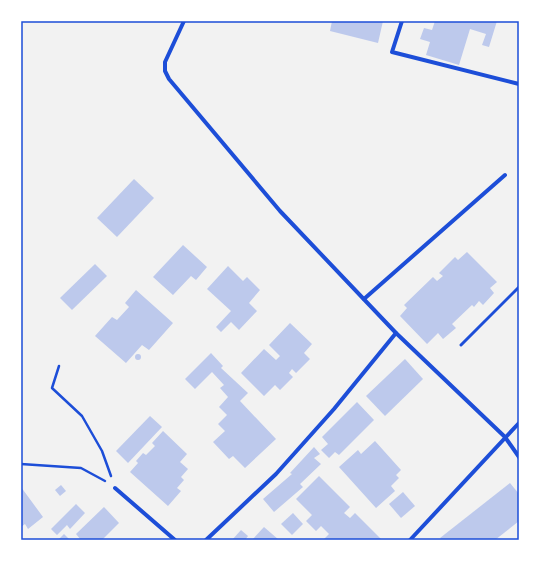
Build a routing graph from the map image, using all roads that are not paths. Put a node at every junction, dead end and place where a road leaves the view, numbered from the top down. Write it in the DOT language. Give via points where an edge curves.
graph roads {
  1 [pos="184,21"];
  2 [pos="402,21"];
  3 [pos="519,84"];
  4 [pos="505,175"];
  5 [pos="519,287"];
  6 [pos="364,300"];
  7 [pos="396,333"];
  8 [pos="461,345"];
  9 [pos="519,423"];
  10 [pos="505,437"];
  11 [pos="519,457"];
  12 [pos="115,488"];
  13 [pos="175,540"];
  14 [pos="206,540"];
  15 [pos="410,540"];
  1 -- 6 [label="street" via="165,62 165,71 169,79 280,212"];
  2 -- 3 [label="street" via="392,52"];
  4 -- 6 [label="street"];
  5 -- 8 [label="lane"];
  6 -- 7 [label="street"];
  7 -- 10 [label="street"];
  7 -- 14 [label="street" via="334,409 280,468"];
  9 -- 10 [label="street"];
  10 -- 11 [label="street"];
  10 -- 15 [label="street"];
  12 -- 13 [label="street"];
}
